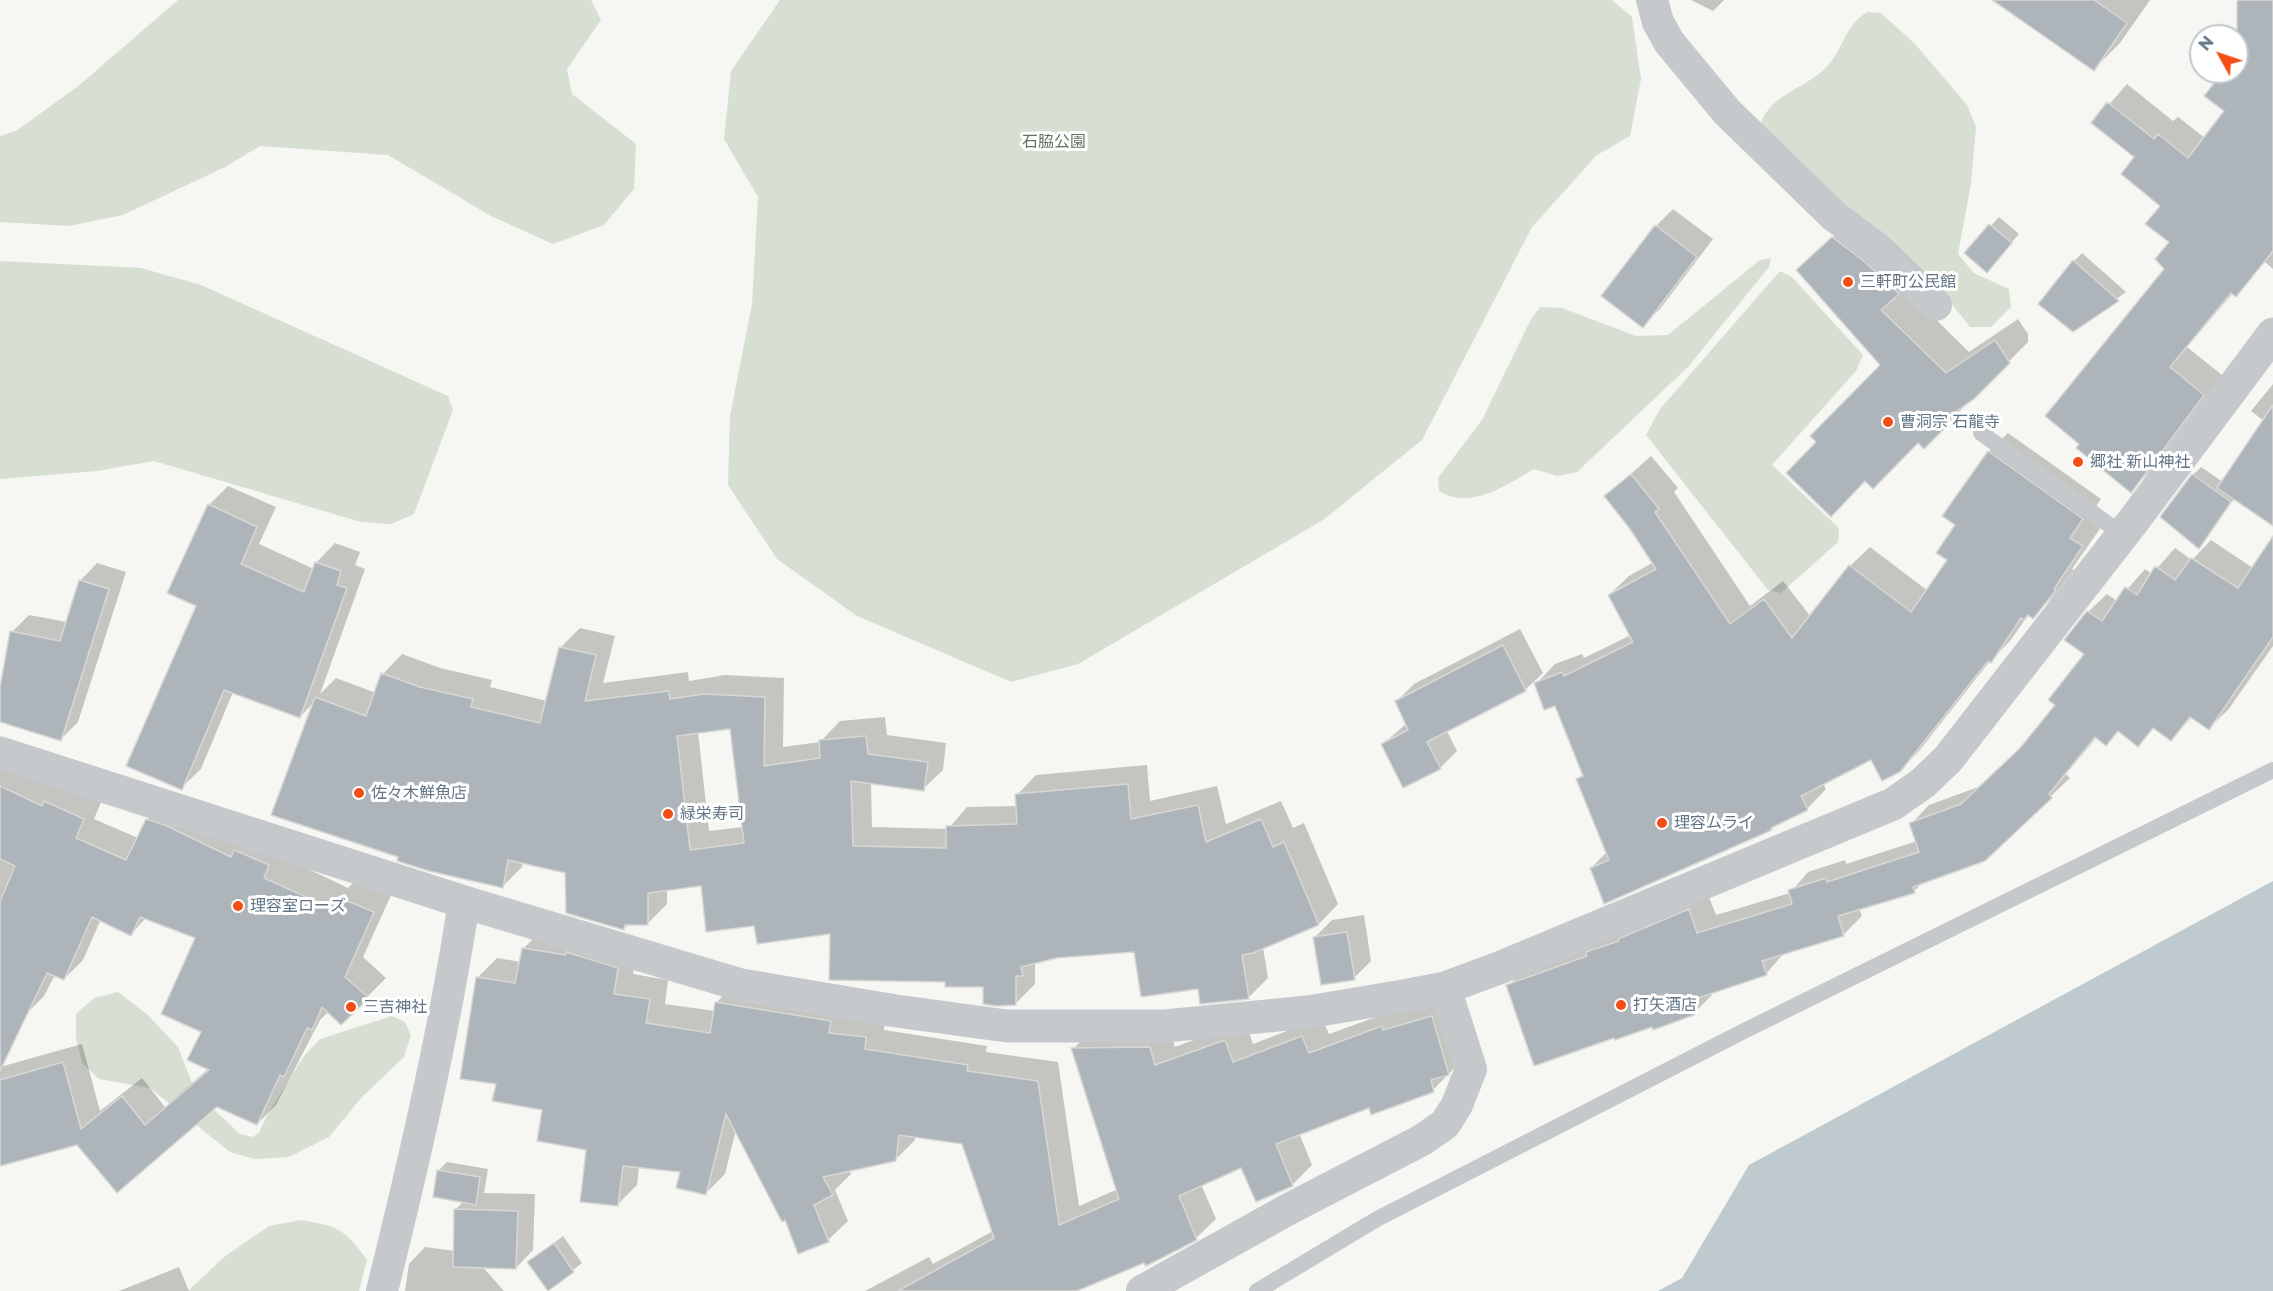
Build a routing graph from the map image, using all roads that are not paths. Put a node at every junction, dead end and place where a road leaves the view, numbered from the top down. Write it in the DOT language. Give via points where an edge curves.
graph roads {
  1 [pos="1652,0"];
  2 [pos="1936,305"];
  3 [pos="2273,334"];
  4 [pos="1981,434"];
  5 [pos="2122,534"];
  6 [pos="0,753"];
  7 [pos="2273,770"];
  8 [pos="464,902"];
  9 [pos="1445,988"];
  10 [pos="382,1291"];
  11 [pos="1142,1291"];
  12 [pos="1257,1291"];
  1 -- 2 [label="street" via="1669,42 1727,112 1834,216 1877,248"];
  3 -- 5 [label="street"];
  4 -- 5 [label="lane"];
  5 -- 9 [label="street" via="1948,759 1893,804"];
  6 -- 8 [label="street"];
  7 -- 12 [label="lane" via="1377,1219"];
  8 -- 9 [label="street" via="741,985 1007,1026 1165,1026 1308,1012"];
  8 -- 10 [label="street" via="421,1134"];
  9 -- 11 [label="street" via="1471,1069 1445,1124"];
}
